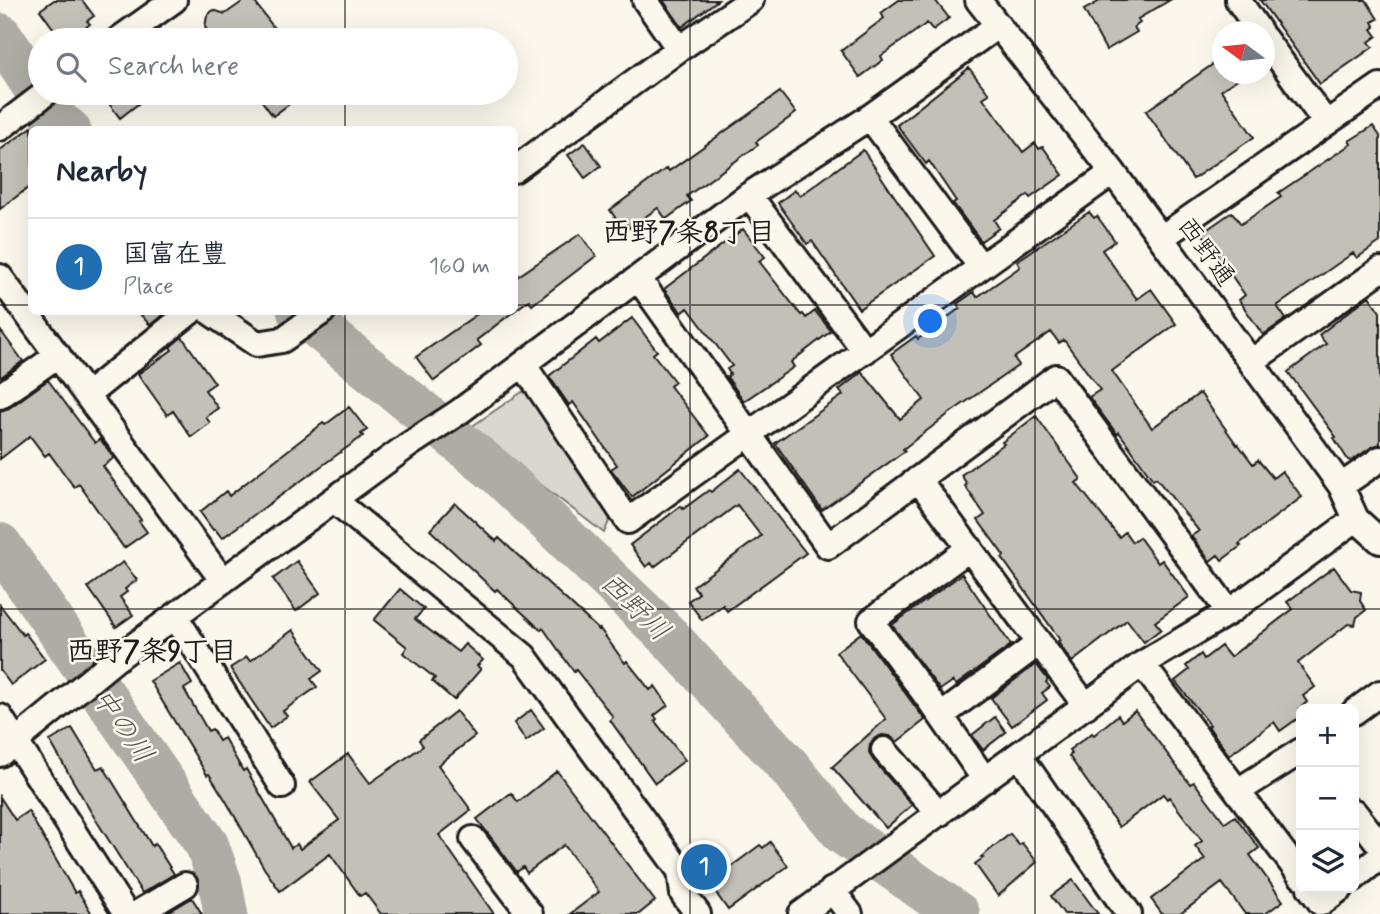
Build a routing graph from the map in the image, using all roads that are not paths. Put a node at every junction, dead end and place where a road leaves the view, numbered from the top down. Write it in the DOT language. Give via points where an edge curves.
graph roads {
  1 [pos="174,0"];
  2 [pos="645,0"];
  3 [pos="751,0"];
  4 [pos="978,0"];
  5 [pos="1238,0"];
  6 [pos="1252,21"];
  7 [pos="997,26"];
  8 [pos="135,28"];
  9 [pos="679,49"];
  10 [pos="1275,52"];
  11 [pos="1380,86"];
  12 [pos="30,105"];
  13 [pos="870,117"];
  14 [pos="1326,123"];
  15 [pos="0,128"];
  16 [pos="518,167"];
  17 [pos="1113,172"];
  18 [pos="749,195"];
  19 [pos="1161,238"];
  20 [pos="981,267"];
  21 [pos="1380,270"];
  22 [pos="0,277"];
  23 [pos="638,278"];
  24 [pos="28,315"];
  25 [pos="28,315"];
  26 [pos="186,315"];
  27 [pos="214,315"];
  28 [pos="319,315"];
  29 [pos="865,351"];
  30 [pos="58,355"];
  31 [pos="1251,362"];
  32 [pos="523,364"];
  33 [pos="87,395"];
  34 [pos="0,396"];
  35 [pos="748,434"];
  36 [pos="1380,459"];
  37 [pos="918,479"];
  38 [pos="1340,486"];
  39 [pos="334,500"];
  40 [pos="1356,519"];
  41 [pos="1380,541"];
  42 [pos="970,548"];
  43 [pos="223,581"];
  44 [pos="1229,612"];
  45 [pos="175,616"];
  46 [pos="1040,643"];
  47 [pos="1142,664"];
  48 [pos="1380,693"];
  49 [pos="1086,706"];
  50 [pos="1359,708"];
  51 [pos="940,716"];
  52 [pos="0,717"];
  53 [pos="9,748"];
  54 [pos="884,750"];
  55 [pos="1296,754"];
  56 [pos="1019,755"];
  57 [pos="985,780"];
  58 [pos="282,786"];
  59 [pos="1238,792"];
  60 [pos="939,814"];
  61 [pos="1359,818"];
  62 [pos="473,839"];
  63 [pos="1380,845"];
  64 [pos="1380,857"];
  65 [pos="1296,869"];
  66 [pos="1359,874"];
  67 [pos="841,884"];
  68 [pos="185,885"];
  69 [pos="1314,893"];
  70 [pos="1334,893"];
  71 [pos="527,913"];
  72 [pos="126,914"];
  73 [pos="136,914"];
  74 [pos="698,914"];
  75 [pos="800,914"];
  76 [pos="850,914"];
  77 [pos="1129,914"];
  1 -- 8 [label="street"];
  2 -- 9 [label="street"];
  3 -- 9 [label="street"];
  4 -- 7 [label="street, 西野通"];
  5 -- 6 [label="street"];
  7 -- 13 [label="street"];
  7 -- 17 [label="street, 西野通"];
  9 -- 16 [label="street"];
  10 -- 14 [label="street"];
  11 -- 14 [label="street"];
  12 -- 15 [label="street"];
  13 -- 18 [label="street"];
  13 -- 20 [label="street"];
  14 -- 19 [label="street"];
  17 -- 19 [label="street, 西野通"];
  17 -- 20 [label="street"];
  18 -- 23 [label="street"];
  18 -- 29 [label="street"];
  19 -- 31 [label="street, 西野通"];
  20 -- 29 [label="street"];
  21 -- 31 [label="street"];
  22 -- 24 [label="street"];
  23 -- 32 [label="street"];
  23 -- 35 [label="street"];
  25 -- 30 [label="street"];
  26 -- 33 [label="street"];
  27 -- 28 [label="street" via="257,344 282,340"];
  29 -- 35 [label="street"];
  30 -- 33 [label="street"];
  30 -- 34 [label="street"];
  31 -- 38 [label="street, 西野通"];
  32 -- 35 [label="street" via="628,521"];
  32 -- 39 [label="street"];
  33 -- 43 [label="street"];
  35 -- 37 [label="street" via="828,546"];
  36 -- 38 [label="street"];
  37 -- 42 [label="street"];
  37 -- 44 [label="street" via="1056,377"];
  38 -- 40 [label="street, 西野通"];
  39 -- 43 [label="street"];
  39 -- 74 [label="street" via="524,656 680,871 683,894"];
  40 -- 41 [label="street, 西野通"];
  40 -- 44 [label="street"];
  42 -- 46 [label="street"];
  42 -- 51 [label="street" via="871,621"];
  43 -- 45 [label="street"];
  44 -- 47 [label="street"];
  45 -- 53 [label="street"];
  45 -- 58 [label="street"];
  46 -- 49 [label="street"];
  46 -- 51 [label="street"];
  47 -- 49 [label="street"];
  47 -- 59 [label="street"];
  48 -- 50 [label="street"];
  49 -- 56 [label="street"];
  51 -- 57 [label="street"];
  52 -- 53 [label="street"];
  53 -- 72 [label="street"];
  54 -- 60 [label="street"];
  55 -- 59 [label="street"];
  56 -- 57 [label="street"];
  56 -- 77 [label="street"];
  57 -- 60 [label="street"];
  59 -- 65 [label="street"];
  60 -- 67 [label="street"];
  61 -- 63 [label="street"];
  62 -- 71 [label="street"];
  64 -- 66 [label="street"];
  67 -- 75 [label="street"];
  67 -- 76 [label="street"];
  68 -- 73 [label="street"];
  69 -- 70 [label="street" via="1321,903"];
}
